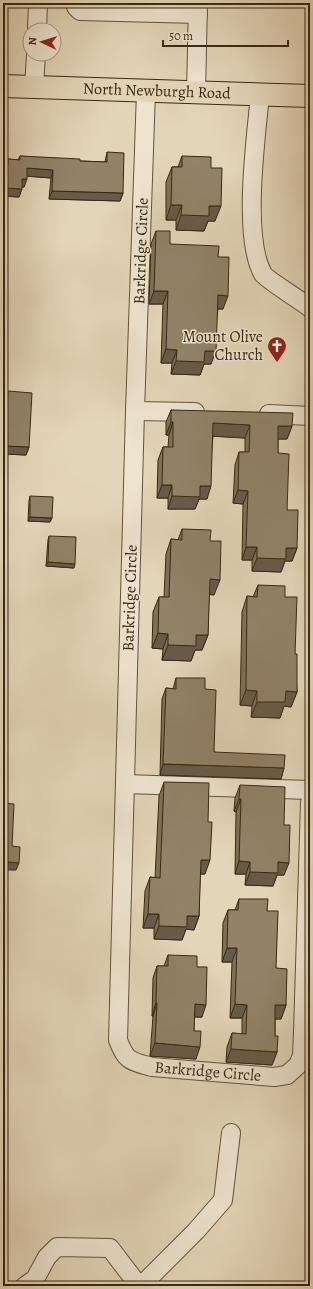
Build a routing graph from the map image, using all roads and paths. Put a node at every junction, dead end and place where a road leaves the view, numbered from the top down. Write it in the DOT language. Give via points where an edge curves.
graph roads {
  1 [pos="38,3"];
  2 [pos="76,3"];
  3 [pos="198,8"];
  4 [pos="37,22"];
  5 [pos="36,62"];
  6 [pos="3,86"];
  7 [pos="34,87"];
  8 [pos="146,92"];
  9 [pos="196,93"];
  10 [pos="260,95"];
  11 [pos="310,96"];
  12 [pos="310,308"];
  13 [pos="135,411"];
  14 [pos="214,413"];
  15 [pos="254,414"];
  16 [pos="310,416"];
  17 [pos="125,784"];
  18 [pos="310,790"];
  19 [pos="310,802"];
  20 [pos="231,1133"];
  21 [pos="25,1286"];
  22 [pos="140,1286"];
  1 -- 4 [label="street"];
  2 -- 3 [label="street" via="80,11"];
  3 -- 9 [label="street"];
  5 -- 7 [label="street"];
  6 -- 7 [label="main road, North Newburgh Road"];
  7 -- 8 [label="main road, North Newburgh Road"];
  8 -- 9 [label="main road, North Newburgh Road"];
  8 -- 13 [label="street, Barkridge Circle"];
  9 -- 10 [label="main road, North Newburgh Road"];
  10 -- 11 [label="main road, North Newburgh Road"];
  10 -- 12 [label="street" via="252,219 256,257 264,275"];
  13 -- 14 [label="street"];
  13 -- 17 [label="street, Barkridge Circle"];
  15 -- 16 [label="street"];
  17 -- 18 [label="street"];
  17 -- 19 [label="street, Barkridge Circle" via="118,1040 123,1054 133,1061 152,1067 274,1077 287,1075 298,1065 302,1056 304,1032"];
  20 -- 22 [label="street" via="223,1200 196,1231"];
  21 -- 22 [label="street" via="35,1279 47,1257 57,1247 110,1248"];
}
